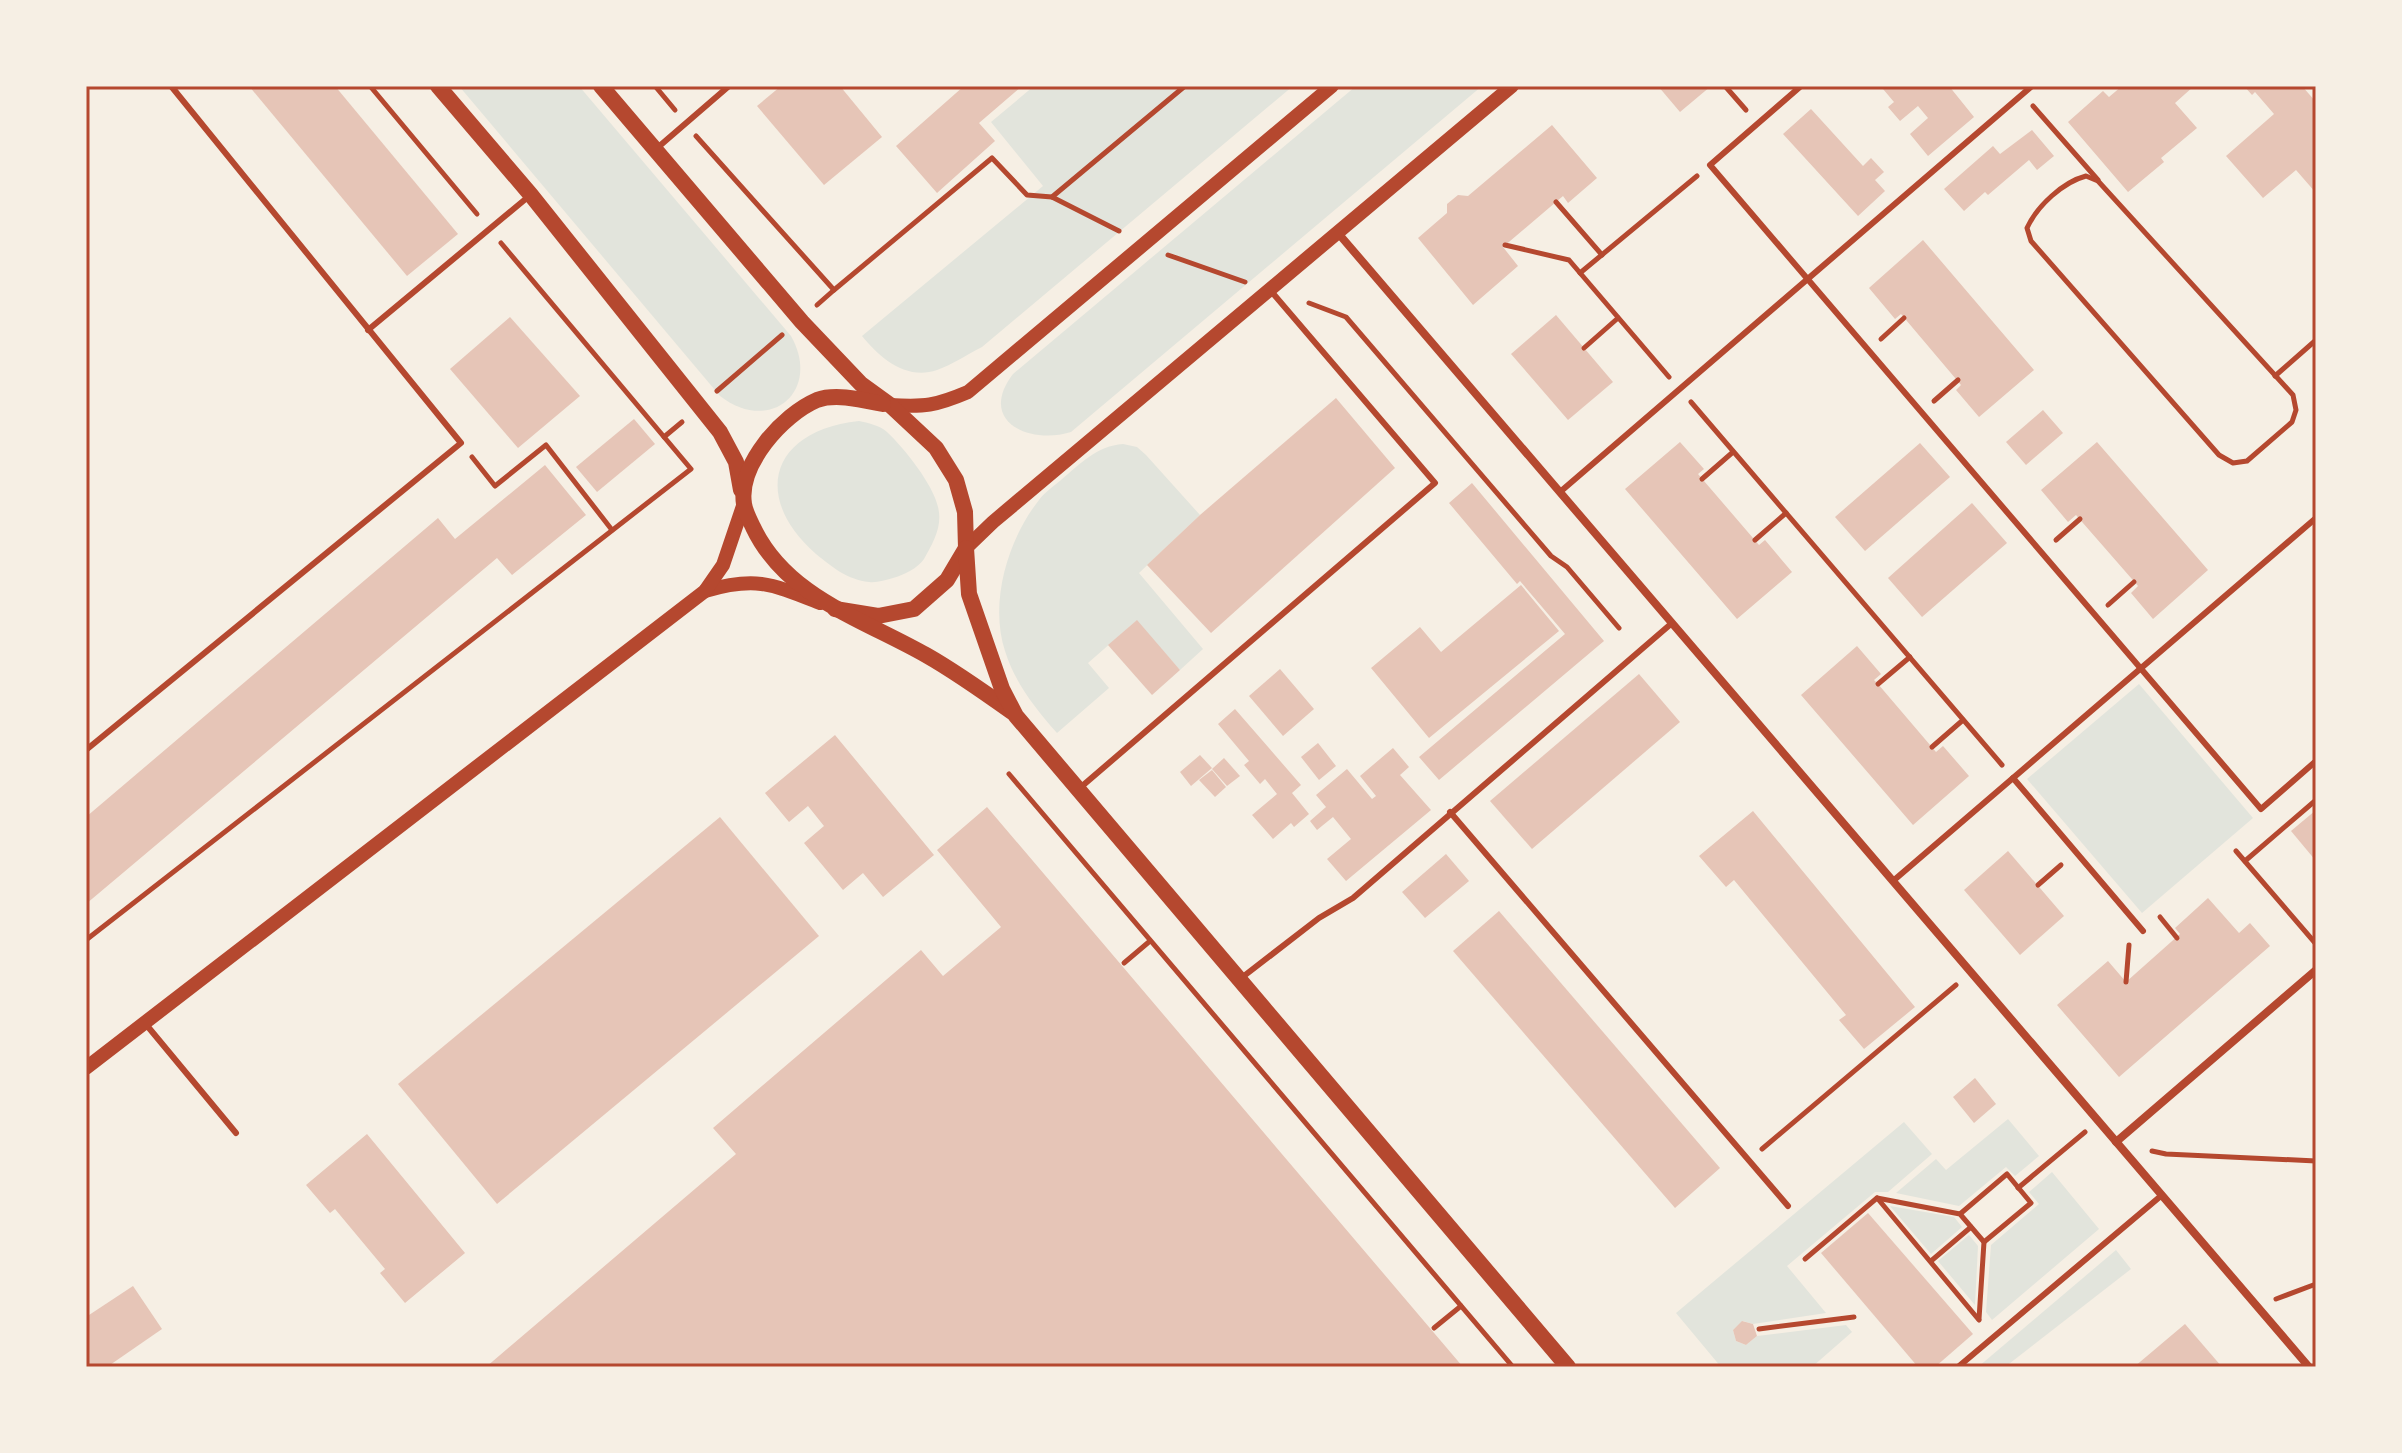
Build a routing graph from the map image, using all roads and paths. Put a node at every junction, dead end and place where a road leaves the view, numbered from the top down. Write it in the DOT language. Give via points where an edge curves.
graph roads {
  1 [pos="171,86"];
  2 [pos="370,86"];
  3 [pos="438,86"];
  4 [pos="601,86"];
  5 [pos="655,86"];
  6 [pos="729,86"];
  7 [pos="1185,86"];
  8 [pos="1332,86"];
  9 [pos="1512,86"];
  10 [pos="1725,86"];
  11 [pos="1801,86"];
  12 [pos="2032,86"];
  13 [pos="2022,95"];
  14 [pos="686,123"];
  15 [pos="1757,124"];
  16 [pos="654,150"];
  17 [pos="1710,165"];
  18 [pos="2098,181"];
  19 [pos="531,195"];
  20 [pos="1052,197"];
  21 [pos="1556,202"];
  22 [pos="490,229"];
  23 [pos="1119,231"];
  24 [pos="1338,233"];
  25 [pos="1505,245"];
  26 [pos="1159,252"];
  27 [pos="1602,255"];
  28 [pos="1580,273"];
  29 [pos="1807,279"];
  30 [pos="1248,283"];
  31 [pos="1270,290"];
  32 [pos="1297,299"];
  33 [pos="1618,318"];
  34 [pos="1904,318"];
  35 [pos="368,330"];
  36 [pos="784,333"];
  37 [pos="2316,340"];
  38 [pos="1584,348"];
  39 [pos="1868,350"];
  40 [pos="2275,376"];
  41 [pos="1958,380"];
  42 [pos="1680,389"];
  43 [pos="718,391"];
  44 [pos="890,405"];
  45 [pos="1921,412"];
  46 [pos="461,443"];
  47 [pos="1733,452"];
  48 [pos="1702,479"];
  49 [pos="1560,492"];
  50 [pos="744,503"];
  51 [pos="1786,513"];
  52 [pos="2316,518"];
  53 [pos="2080,519"];
  54 [pos="612,530"];
  55 [pos="1755,540"];
  56 [pos="966,548"];
  57 [pos="2042,553"];
  58 [pos="2134,582"];
  59 [pos="705,591"];
  60 [pos="835,609"];
  61 [pos="2095,616"];
  62 [pos="1672,623"];
  63 [pos="1619,628"];
  64 [pos="1910,657"];
  65 [pos="2141,668"];
  66 [pos="1878,684"];
  67 [pos="1016,716"];
  68 [pos="1963,720"];
  69 [pos="1932,747"];
  70 [pos="86,750"];
  71 [pos="2316,761"];
  72 [pos="1009,774"];
  73 [pos="2013,778"];
  74 [pos="1078,789"];
  75 [pos="2316,800"];
  76 [pos="1450,812"];
  77 [pos="2236,851"];
  78 [pos="2076,852"];
  79 [pos="2245,861"];
  80 [pos="1893,881"];
  81 [pos="2038,885"];
  82 [pos="2160,917"];
  83 [pos="2143,931"];
  84 [pos="2177,938"];
  85 [pos="86,940"];
  86 [pos="1150,941"];
  87 [pos="2316,944"];
  88 [pos="1124,963"];
  89 [pos="2316,970"];
  90 [pos="1971,972"];
  91 [pos="1239,980"];
  92 [pos="2126,982"];
  93 [pos="144,1022"];
  94 [pos="86,1068"];
  95 [pos="2098,1121"];
  96 [pos="236,1133"];
  97 [pos="2116,1142"];
  98 [pos="1749,1160"];
  99 [pos="2316,1161"];
  100 [pos="2018,1188"];
  101 [pos="2162,1195"];
  102 [pos="1877,1198"];
  103 [pos="1788,1206"];
  104 [pos="1960,1214"];
  105 [pos="1971,1227"];
  106 [pos="1984,1242"];
  107 [pos="1805,1259"];
  108 [pos="1931,1261"];
  109 [pos="2316,1284"];
  110 [pos="1461,1306"];
  111 [pos="2256,1306"];
  112 [pos="1854,1317"];
  113 [pos="1979,1319"];
  114 [pos="1434,1328"];
  115 [pos="1759,1329"];
  116 [pos="1994,1337"];
  117 [pos="1513,1367"];
  118 [pos="1568,1367"];
  119 [pos="1958,1367"];
  120 [pos="2309,1367"];
  1 -- 35 [label="lane"];
  2 -- 22 [label="path"];
  3 -- 19 [label="main road"];
  4 -- 16 [label="main road"];
  5 -- 14 [label="path"];
  6 -- 14 [label="lane"];
  7 -- 20 [label="path"];
  8 -- 44 [label="street" via="968,392 938,405"];
  9 -- 24 [label="street"];
  10 -- 15 [label="path"];
  11 -- 15 [label="lane"];
  12 -- 13 [label="lane"];
  13 -- 18 [label="path"];
  13 -- 29 [label="lane"];
  14 -- 16 [label="lane"];
  14 -- 20 [label="path" via="834,290 992,158 1027,195"];
  15 -- 17 [label="lane"];
  16 -- 44 [label="main road" via="802,322 861,384"];
  17 -- 27 [label="path"];
  17 -- 29 [label="lane"];
  18 -- 40 [label="path"];
  18 -- 40 [label="path" via="2086,176 2073,179 2033,214 2027,228 2031,241 2219,455 2233,463 2247,461 2292,422 2293,395"];
  19 -- 22 [label="lane"];
  19 -- 50 [label="main road" via="720,432 736,462"];
  20 -- 23 [label="path"];
  21 -- 27 [label="path"];
  22 -- 35 [label="lane"];
  22 -- 54 [label="path" via="691,469"];
  24 -- 31 [label="street"];
  24 -- 49 [label="street"];
  25 -- 28 [label="path" via="1569,260"];
  26 -- 30 [label="path"];
  27 -- 28 [label="path"];
  28 -- 33 [label="path"];
  29 -- 39 [label="lane"];
  29 -- 42 [label="lane"];
  31 -- 56 [label="street"];
  31 -- 74 [label="lane" via="1435,483"];
  32 -- 63 [label="path" via="1346,317"];
  33 -- 38 [label="path"];
  33 -- 42 [label="path"];
  34 -- 39 [label="path"];
  35 -- 46 [label="lane"];
  36 -- 43 [label="path"];
  37 -- 40 [label="path"];
  39 -- 45 [label="lane"];
  41 -- 45 [label="path"];
  42 -- 47 [label="path"];
  42 -- 49 [label="lane"];
  44 -- 50 [label="main road" via="818,399 785,420 762,445 749,472"];
  44 -- 56 [label="main road" via="936,448 956,480 965,512"];
  45 -- 57 [label="lane"];
  46 -- 54 [label="path" via="495,486 546,445"];
  46 -- 70 [label="lane"];
  47 -- 48 [label="path"];
  47 -- 51 [label="path"];
  49 -- 62 [label="street"];
  50 -- 59 [label="street" via="723,565"];
  50 -- 60 [label="main road" via="773,560"];
  51 -- 55 [label="path"];
  51 -- 64 [label="path"];
  52 -- 65 [label="lane"];
  53 -- 57 [label="path"];
  54 -- 85 [label="path"];
  56 -- 60 [label="main road" via="947,580 914,609 878,616"];
  56 -- 67 [label="main road" via="969,594"];
  57 -- 61 [label="lane"];
  58 -- 61 [label="path"];
  59 -- 60 [label="street" via="759,582"];
  59 -- 93 [label="street"];
  60 -- 67 [label="main road" via="925,654"];
  61 -- 65 [label="lane"];
  62 -- 76 [label="lane"];
  62 -- 80 [label="street"];
  64 -- 66 [label="path"];
  64 -- 68 [label="path"];
  65 -- 71 [label="lane" via="2261,809"];
  65 -- 73 [label="lane"];
  67 -- 74 [label="main road"];
  68 -- 69 [label="path"];
  68 -- 73 [label="path"];
  72 -- 86 [label="path"];
  73 -- 78 [label="lane"];
  73 -- 80 [label="lane"];
  74 -- 91 [label="main road"];
  75 -- 79 [label="path"];
  76 -- 91 [label="lane" via="1353,898"];
  76 -- 98 [label="lane"];
  77 -- 79 [label="path"];
  78 -- 81 [label="path"];
  78 -- 83 [label="lane"];
  79 -- 87 [label="path"];
  80 -- 90 [label="street"];
  82 -- 84 [label="path"];
  83 -- 92 [label="path" via="2129,943"];
  86 -- 88 [label="path"];
  86 -- 110 [label="path"];
  89 -- 97 [label="street"];
  90 -- 95 [label="street"];
  90 -- 98 [label="path"];
  91 -- 118 [label="main road"];
  93 -- 94 [label="street"];
  93 -- 96 [label="lane"];
  95 -- 97 [label="street"];
  95 -- 100 [label="path"];
  97 -- 99 [label="path" via="2166,1154"];
  97 -- 101 [label="street"];
  98 -- 103 [label="lane"];
  100 -- 104 [label="path" via="2007,1174"];
  100 -- 106 [label="path" via="2031,1203"];
  101 -- 111 [label="street"];
  101 -- 116 [label="lane"];
  102 -- 104 [label="path"];
  102 -- 107 [label="path"];
  102 -- 108 [label="path"];
  104 -- 105 [label="path"];
  105 -- 106 [label="path"];
  105 -- 108 [label="path"];
  106 -- 113 [label="path"];
  108 -- 113 [label="path"];
  109 -- 111 [label="path"];
  110 -- 114 [label="path"];
  110 -- 117 [label="path"];
  111 -- 120 [label="street"];
  112 -- 115 [label="path"];
  113 -- 116 [label="path"];
  116 -- 119 [label="lane"];
}
